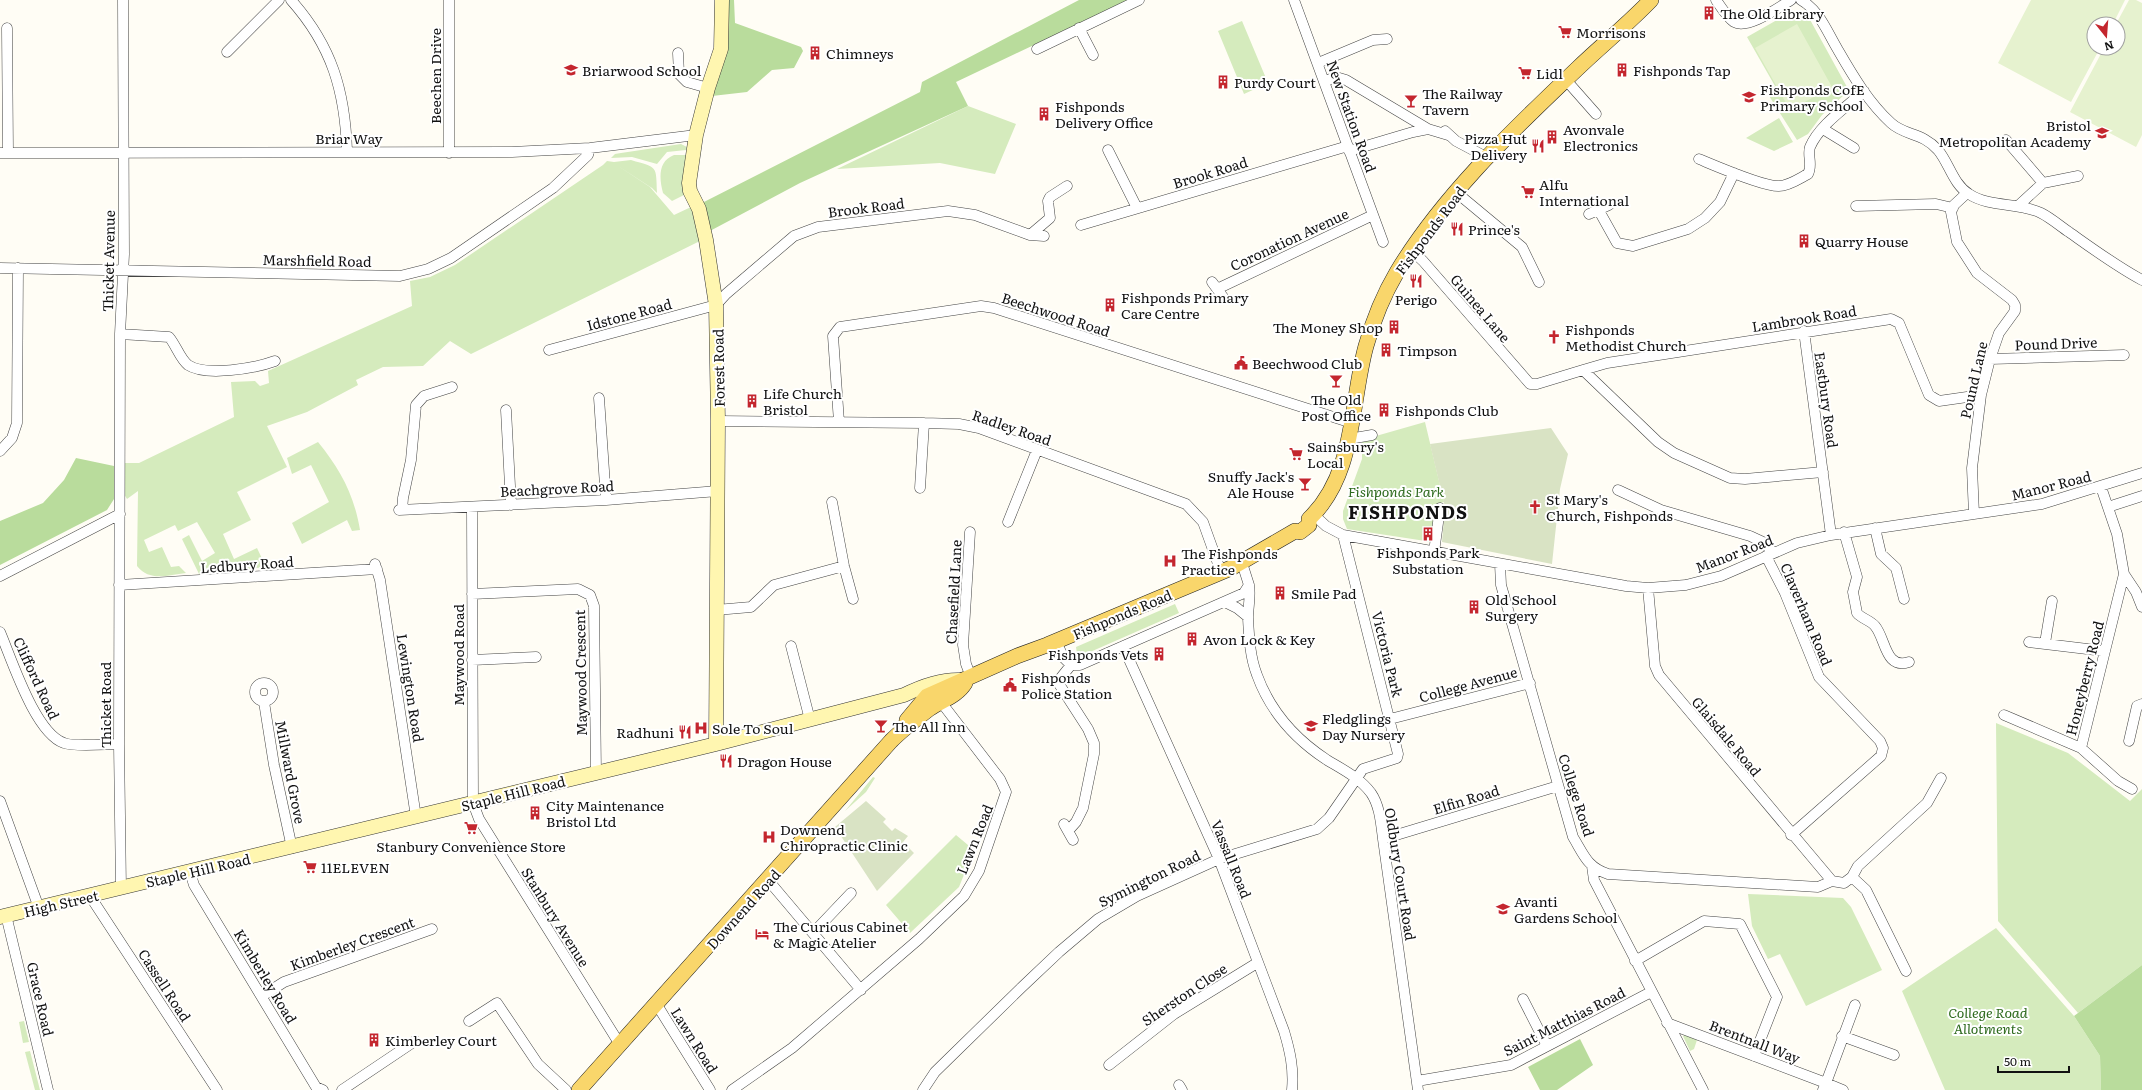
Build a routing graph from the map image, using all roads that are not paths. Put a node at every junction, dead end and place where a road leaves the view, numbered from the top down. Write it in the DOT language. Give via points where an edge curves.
graph roads {
  1 [pos="123,0"];
  2 [pos="278,0"];
  3 [pos="291,0"];
  4 [pos="449,0"];
  5 [pos="722,0"];
  6 [pos="1139,0"];
  7 [pos="1294,0"];
  8 [pos="1651,0"];
  9 [pos="1716,0"];
  10 [pos="1791,0"];
  11 [pos="1801,0"];
  12 [pos="7,28"];
  13 [pos="1080,28"];
  14 [pos="1387,39"];
  15 [pos="1037,49"];
  16 [pos="227,52"];
  17 [pos="678,53"];
  18 [pos="1093,55"];
  19 [pos="1318,63"];
  20 [pos="1566,80"];
  21 [pos="1325,81"];
  22 [pos="708,88"];
  23 [pos="1864,91"];
  24 [pos="1596,114"];
  25 [pos="1428,129"];
  26 [pos="1823,129"];
  27 [pos="696,135"];
  28 [pos="2006,140"];
  29 [pos="590,148"];
  30 [pos="1348,148"];
  31 [pos="1854,148"];
  32 [pos="1108,150"];
  33 [pos="347,151"];
  34 [pos="4,153"];
  35 [pos="123,153"];
  36 [pos="449,153"];
  37 [pos="1488,158"];
  38 [pos="1699,159"];
  39 [pos="1734,173"];
  40 [pos="2078,176"];
  41 [pos="2043,183"];
  42 [pos="1067,186"];
  43 [pos="1457,193"];
  44 [pos="1967,193"];
  45 [pos="1609,205"];
  46 [pos="1856,206"];
  47 [pos="2018,206"];
  48 [pos="1137,208"];
  49 [pos="1953,208"];
  50 [pos="1373,215"];
  51 [pos="1081,225"];
  52 [pos="1030,235"];
  53 [pos="1044,236"];
  54 [pos="1383,242"];
  55 [pos="1412,250"];
  56 [pos="0,268"];
  57 [pos="18,268"];
  58 [pos="123,270"];
  59 [pos="2142,280"];
  60 [pos="1539,282"];
  61 [pos="1218,290"];
  62 [pos="716,305"];
  63 [pos="1804,331"];
  64 [pos="120,334"];
  65 [pos="549,350"];
  66 [pos="2124,355"];
  67 [pos="1990,359"];
  68 [pos="275,361"];
  69 [pos="1583,370"];
  70 [pos="1530,384"];
  71 [pos="452,387"];
  72 [pos="1981,395"];
  73 [pos="599,398"];
  74 [pos="506,410"];
  75 [pos="718,421"];
  76 [pos="840,422"];
  77 [pos="1352,422"];
  78 [pos="924,423"];
  79 [pos="1372,435"];
  80 [pos="1349,439"];
  81 [pos="1037,450"];
  82 [pos="0,452"];
  83 [pos="1823,472"];
  84 [pos="2142,473"];
  85 [pos="2101,487"];
  86 [pos="920,488"];
  87 [pos="1618,490"];
  88 [pos="718,491"];
  89 [pos="2142,496"];
  90 [pos="606,500"];
  91 [pos="832,502"];
  92 [pos="511,505"];
  93 [pos="472,507"];
  94 [pos="2108,507"];
  95 [pos="1440,508"];
  96 [pos="120,513"];
  97 [pos="1974,514"];
  98 [pos="1311,517"];
  99 [pos="1008,522"];
  100 [pos="1875,528"];
  101 [pos="970,532"];
  102 [pos="1844,532"];
  103 [pos="1343,535"];
  104 [pos="1831,535"];
  105 [pos="1434,552"];
  106 [pos="1770,555"];
  107 [pos="1242,563"];
  108 [pos="1500,564"];
  109 [pos="376,566"];
  110 [pos="844,566"];
  111 [pos="1221,572"];
  112 [pos="2124,574"];
  113 [pos="0,576"];
  114 [pos="119,585"];
  115 [pos="1249,585"];
  116 [pos="1648,588"];
  117 [pos="472,594"];
  118 [pos="853,599"];
  119 [pos="1904,599"];
  120 [pos="2052,601"];
  121 [pos="1225,602"];
  122 [pos="2142,607"];
  123 [pos="716,610"];
  124 [pos="1248,617"];
  125 [pos="0,632"];
  126 [pos="1056,642"];
  127 [pos="2029,642"];
  128 [pos="2045,643"];
  129 [pos="791,646"];
  130 [pos="1123,646"];
  131 [pos="2104,651"];
  132 [pos="536,657"];
  133 [pos="472,660"];
  134 [pos="1910,662"];
  135 [pos="1071,665"];
  136 [pos="967,678"];
  137 [pos="1530,683"];
  138 [pos="904,695"];
  139 [pos="926,696"];
  140 [pos="264,702"];
  141 [pos="941,702"];
  142 [pos="2142,704"];
  143 [pos="2004,715"];
  144 [pos="1390,719"];
  145 [pos="810,720"];
  146 [pos="906,727"];
  147 [pos="2129,741"];
  148 [pos="119,744"];
  149 [pos="716,744"];
  150 [pos="2081,748"];
  151 [pos="596,773"];
  152 [pos="1942,778"];
  153 [pos="1356,779"];
  154 [pos="1558,786"];
  155 [pos="2132,789"];
  156 [pos="0,801"];
  157 [pos="473,803"];
  158 [pos="416,817"];
  159 [pos="1791,835"];
  160 [pos="1383,839"];
  161 [pos="1073,840"];
  162 [pos="292,848"];
  163 [pos="1219,860"];
  164 [pos="1592,866"];
  165 [pos="190,872"];
  166 [pos="1852,877"];
  167 [pos="768,880"];
  168 [pos="1832,882"];
  169 [pos="121,888"];
  170 [pos="851,893"];
  171 [pos="90,896"];
  172 [pos="39,908"];
  173 [pos="3,916"];
  174 [pos="432,930"];
  175 [pos="813,933"];
  176 [pos="1635,961"];
  177 [pos="1257,963"];
  178 [pos="1906,972"];
  179 [pos="861,990"];
  180 [pos="1651,992"];
  181 [pos="262,996"];
  182 [pos="1523,999"];
  183 [pos="657,1005"];
  184 [pos="1855,1005"];
  185 [pos="469,1021"];
  186 [pos="1667,1023"];
  187 [pos="1842,1036"];
  188 [pos="415,1041"];
  189 [pos="619,1043"];
  190 [pos="1548,1046"];
  191 [pos="1894,1055"];
  192 [pos="1754,1056"];
  193 [pos="1109,1065"];
  194 [pos="1417,1086"];
  195 [pos="1824,1087"];
  196 [pos="48,1090"];
  197 [pos="216,1090"];
  198 [pos="323,1090"];
  199 [pos="342,1090"];
  200 [pos="566,1090"];
  201 [pos="579,1090"];
  202 [pos="710,1090"];
  203 [pos="732,1090"];
  204 [pos="923,1090"];
  205 [pos="1292,1090"];
  206 [pos="1703,1090"];
  207 [pos="1843,1090"];
  1 -- 35 [label="street, Thicket Avenue"];
  2 -- 16 [label="street"];
  3 -- 33 [label="street" via="317,33 332,62 346,120"];
  4 -- 36 [label="street, Beechen Drive"];
  5 -- 22 [label="main road, Forest Road" via="721,49"];
  6 -- 13 [label="street"];
  7 -- 19 [label="street, New Station Road"];
  8 -- 20 [label="main road, Fishponds Road"];
  9 -- 10 [label="street" via="1732,20 1743,24 1754,21"];
  11 -- 23 [label="street" via="1817,14"];
  12 -- 34 [label="street"];
  13 -- 15 [label="street"];
  13 -- 18 [label="street"];
  14 -- 19 [label="street" via="1372,40"];
  17 -- 22 [label="street" via="679,74 688,82"];
  19 -- 21 [label="street, New Station Road"];
  20 -- 24 [label="street"];
  20 -- 37 [label="main road, Fishponds Road"];
  21 -- 25 [label="street" via="1336,77 1346,80"];
  21 -- 30 [label="street, New Station Road"];
  22 -- 27 [label="main road, Forest Road"];
  23 -- 26 [label="street"];
  23 -- 44 [label="street" via="1895,126 1921,136 1931,144"];
  25 -- 30 [label="street, Brook Road"];
  25 -- 37 [label="street" via="1446,133"];
  26 -- 31 [label="street"];
  26 -- 39 [label="street" via="1810,147 1808,174 1780,186"];
  27 -- 29 [label="street, Briar Way"];
  27 -- 62 [label="main road, Forest Road" via="690,191 699,209"];
  28 -- 41 [label="street"];
  29 -- 36 [label="street, Briar Way"];
  29 -- 58 [label="street, Marshfield Road" via="588,155 553,188 451,258 428,269 400,276"];
  30 -- 48 [label="street, Brook Road"];
  30 -- 50 [label="street, New Station Road"];
  32 -- 48 [label="street"];
  33 -- 35 [label="street, Briar Way"];
  33 -- 36 [label="street, Briar Way"];
  34 -- 35 [label="street, Briar Way"];
  35 -- 58 [label="street, Thicket Avenue"];
  37 -- 43 [label="main road, Fishponds Road"];
  38 -- 39 [label="street"];
  39 -- 45 [label="street" via="1720,202 1705,218 1688,229 1633,246 1617,243 1594,212"];
  40 -- 41 [label="street"];
  41 -- 47 [label="street"];
  42 -- 52 [label="street" via="1050,197 1050,218"];
  43 -- 55 [label="main road, Fishponds Road"];
  43 -- 60 [label="street" via="1522,247"];
  44 -- 47 [label="street" via="1982,200"];
  44 -- 49 [label="street"];
  46 -- 49 [label="street" via="1936,204"];
  47 -- 59 [label="street" via="2041,213 2116,266"];
  48 -- 51 [label="street, Brook Road"];
  49 -- 67 [label="street, Pound Lane" via="1952,222 1957,242 1966,258 1977,273 2015,305 2015,311 2000,333"];
  50 -- 54 [label="street, New Station Road"];
  50 -- 61 [label="street, Coronation Avenue"];
  52 -- 53 [label="street, Brook Road"];
  52 -- 62 [label="street, Brook Road" via="975,215 948,211 818,227 794,236"];
  55 -- 70 [label="street, Guinea Lane"];
  55 -- 77 [label="main road, Fishponds Road" via="1387,290 1367,345"];
  56 -- 57 [label="street, Marshfield Road"];
  57 -- 58 [label="street, Marshfield Road"];
  57 -- 82 [label="street" via="17,423 12,438"];
  58 -- 64 [label="street, Thicket Avenue"];
  62 -- 65 [label="street, Idstone Road"];
  62 -- 75 [label="main road, Forest Road"];
  63 -- 69 [label="street, Lambrook Road" via="1607,363"];
  63 -- 72 [label="street, Lambrook Road" via="1891,319 1899,323 1929,395 1939,401"];
  63 -- 83 [label="street, Eastbury Road"];
  64 -- 68 [label="street" via="169,337 183,360 188,365 198,368 239,371"];
  64 -- 96 [label="street, Thicket Avenue"];
  66 -- 67 [label="street, Pound Drive"];
  67 -- 72 [label="street, Pound Lane"];
  69 -- 70 [label="street, Lambrook Road"];
  69 -- 83 [label="street" via="1658,442 1674,453 1730,478"];
  71 -- 93 [label="street, Beachgrove Road" via="424,396 416,406 411,460 401,510"];
  72 -- 97 [label="street, Pound Lane" via="1972,468"];
  73 -- 90 [label="street"];
  74 -- 92 [label="street"];
  75 -- 76 [label="street, Radley Road"];
  75 -- 88 [label="main road, Forest Road"];
  76 -- 77 [label="street, Beechwood Road" via="833,336 840,327 981,306"];
  76 -- 78 [label="street, Radley Road"];
  77 -- 80 [label="main road, Fishponds Road"];
  78 -- 81 [label="street, Radley Road" via="959,424 979,428"];
  78 -- 86 [label="street"];
  79 -- 80 [label="street"];
  80 -- 98 [label="main road, Fishponds Road" via="1332,491"];
  81 -- 99 [label="street"];
  81 -- 111 [label="street, Radley Road" via="1186,504 1203,522"];
  83 -- 104 [label="street, Eastbury Road"];
  84 -- 85 [label="street, Manor Road"];
  85 -- 94 [label="street"];
  85 -- 97 [label="street, Manor Road" via="2042,504"];
  87 -- 106 [label="street" via="1661,510 1750,536 1763,542"];
  88 -- 90 [label="street, Beachgrove Road"];
  88 -- 123 [label="main road, Forest Road"];
  89 -- 94 [label="street"];
  90 -- 92 [label="street, Beachgrove Road"];
  91 -- 110 [label="street"];
  92 -- 93 [label="street, Beachgrove Road"];
  93 -- 117 [label="street, Maywood Road"];
  94 -- 112 [label="street" via="2117,534"];
  95 -- 105 [label="street"];
  96 -- 113 [label="street"];
  96 -- 114 [label="street, Thicket Road"];
  97 -- 100 [label="street, Manor Road"];
  98 -- 103 [label="street, Manor Road"];
  98 -- 107 [label="main road, Fishponds Road" via="1307,526 1300,532 1295,531"];
  100 -- 102 [label="street, Manor Road"];
  100 -- 119 [label="street" via="1881,554 1896,568"];
  101 -- 136 [label="street, Chasefield Lane" via="963,645"];
  102 -- 104 [label="street, Manor Road"];
  102 -- 134 [label="street" via="1857,577 1853,592 1857,613 1876,627 1890,657 1895,662"];
  103 -- 105 [label="street, Manor Road"];
  103 -- 144 [label="street, Victoria Park"];
  104 -- 106 [label="street, Manor Road" via="1797,543"];
  105 -- 108 [label="street, Manor Road"];
  106 -- 116 [label="street, Manor Road" via="1721,576 1686,585"];
  106 -- 159 [label="street, Claverham Road" via="1819,677 1880,741 1882,748 1881,756"];
  107 -- 111 [label="main road, Fishponds Road"];
  107 -- 115 [label="street, Oldbury Court Road"];
  108 -- 116 [label="street, Manor Road"];
  108 -- 137 [label="street, College Road" via="1501,584"];
  109 -- 114 [label="street, Ledbury Road"];
  109 -- 158 [label="street, Lewington Road"];
  110 -- 118 [label="street"];
  110 -- 123 [label="street" via="774,585 751,607"];
  111 -- 126 [label="main road, Fishponds Road"];
  112 -- 122 [label="street"];
  112 -- 131 [label="street, Honeyberry Road"];
  114 -- 148 [label="street, Thicket Road"];
  115 -- 121 [label="street" via="1244,593"];
  115 -- 124 [label="street, Oldbury Court Road"];
  116 -- 159 [label="street, Glaisdale Road" via="1655,666 1659,675"];
  117 -- 133 [label="street, Maywood Road"];
  117 -- 151 [label="street, Maywood Crescent" via="578,589 590,595 594,606"];
  120 -- 128 [label="street"];
  121 -- 124 [label="street"];
  121 -- 130 [label="street"];
  123 -- 149 [label="main road, Forest Road"];
  124 -- 153 [label="street, Oldbury Court Road" via="1250,648 1256,675 1278,715 1308,748"];
  125 -- 148 [label="street, Clifford Road" via="37,717 55,739 66,744"];
  126 -- 135 [label="street" via="1064,658"];
  126 -- 136 [label="main road, Fishponds Road"];
  127 -- 128 [label="street"];
  128 -- 131 [label="street"];
  129 -- 145 [label="street"];
  130 -- 135 [label="street" via="1080,665"];
  130 -- 163 [label="street, Vassall Road"];
  131 -- 150 [label="street, Honeyberry Road"];
  132 -- 133 [label="street"];
  133 -- 157 [label="street, Maywood Road"];
  135 -- 161 [label="street" via="1059,680 1059,684 1094,743 1083,808 1076,822 1066,827"];
  136 -- 138 [label="main road, Staple Hill Road" via="946,679"];
  136 -- 139 [label="main road, Fishponds Road"];
  136 -- 141 [label="main road, Fishponds Road" via="961,690"];
  137 -- 144 [label="street, College Avenue"];
  137 -- 154 [label="street, College Road"];
  138 -- 139 [label="main road, Staple Hill Road"];
  138 -- 145 [label="main road, Staple Hill Road"];
  139 -- 146 [label="main road, Downend Road" via="907,720"];
  140 -- 162 [label="street, Millward Grove" via="274,765"];
  141 -- 146 [label="main road, Downend Road"];
  141 -- 179 [label="street, Lawn Road" via="1000,779 1006,792 1003,806 979,871 964,896"];
  142 -- 147 [label="street" via="2137,706"];
  143 -- 150 [label="street"];
  144 -- 153 [label="street, Victoria Park" via="1397,758 1368,767"];
  145 -- 149 [label="main road, Staple Hill Road"];
  146 -- 167 [label="main road, Downend Road"];
  148 -- 169 [label="street, Thicket Road"];
  149 -- 151 [label="main road, Staple Hill Road"];
  150 -- 155 [label="street, Honeyberry Road" via="2118,781"];
  151 -- 157 [label="main road, Staple Hill Road"];
  152 -- 166 [label="street" via="1927,803 1858,866"];
  153 -- 160 [label="street, Oldbury Court Road" via="1373,797 1378,809"];
  153 -- 163 [label="street, Symington Road" via="1329,818 1317,829"];
  154 -- 160 [label="street, Elfin Road"];
  154 -- 164 [label="street, College Road" via="1573,837"];
  156 -- 172 [label="street"];
  157 -- 158 [label="main road, Staple Hill Road"];
  157 -- 189 [label="street, Stanbury Avenue" via="479,819"];
  158 -- 162 [label="main road, Staple Hill Road"];
  159 -- 168 [label="street, Glaisdale Road"];
  160 -- 194 [label="street, Oldbury Court Road"];
  162 -- 165 [label="main road, Staple Hill Road"];
  163 -- 177 [label="street, Vassall Road"];
  163 -- 204 [label="street, Symington Road" via="1137,896 1098,919 1059,952 935,1072"];
  164 -- 168 [label="street" via="1608,874 1818,887"];
  164 -- 176 [label="street" via="1594,880"];
  165 -- 169 [label="main road, Staple Hill Road"];
  165 -- 181 [label="street, Kimberley Road" via="194,885"];
  166 -- 168 [label="street" via="1844,883"];
  166 -- 178 [label="street" via="1866,890"];
  167 -- 175 [label="street"];
  167 -- 183 [label="main road, Downend Road"];
  169 -- 171 [label="main road, High Street"];
  170 -- 175 [label="street"];
  171 -- 172 [label="main road, High Street"];
  171 -- 197 [label="street, Cassell Road"];
  172 -- 173 [label="main road, High Street"];
  173 -- 196 [label="street, Grace Road"];
  174 -- 181 [label="street, Kimberley Crescent" via="284,982"];
  175 -- 179 [label="street"];
  176 -- 180 [label="street"];
  176 -- 192 [label="street" via="1704,921 1740,924 1777,997"];
  177 -- 193 [label="street, Sherston Close" via="1174,1014"];
  177 -- 205 [label="street, Vassall Road" via="1290,1052"];
  179 -- 203 [label="street, Lawn Road" via="792,1048"];
  180 -- 186 [label="street"];
  180 -- 190 [label="street, Saint Matthias Road"];
  181 -- 198 [label="street, Kimberley Road" via="316,1087"];
  182 -- 190 [label="street"];
  183 -- 189 [label="main road, Downend Road"];
  183 -- 202 [label="street, Lawn Road"];
  184 -- 187 [label="street"];
  185 -- 200 [label="street" via="497,1003 538,1064"];
  186 -- 192 [label="street, Brentnall Way"];
  186 -- 206 [label="street"];
  187 -- 191 [label="street"];
  187 -- 195 [label="street"];
  188 -- 199 [label="street" via="376,1063"];
  189 -- 201 [label="main road, Downend Road"];
  190 -- 194 [label="street, Saint Matthias Road" via="1511,1065"];
  192 -- 195 [label="street, Brentnall Way"];
  195 -- 207 [label="street, Brentnall Way"];
}
